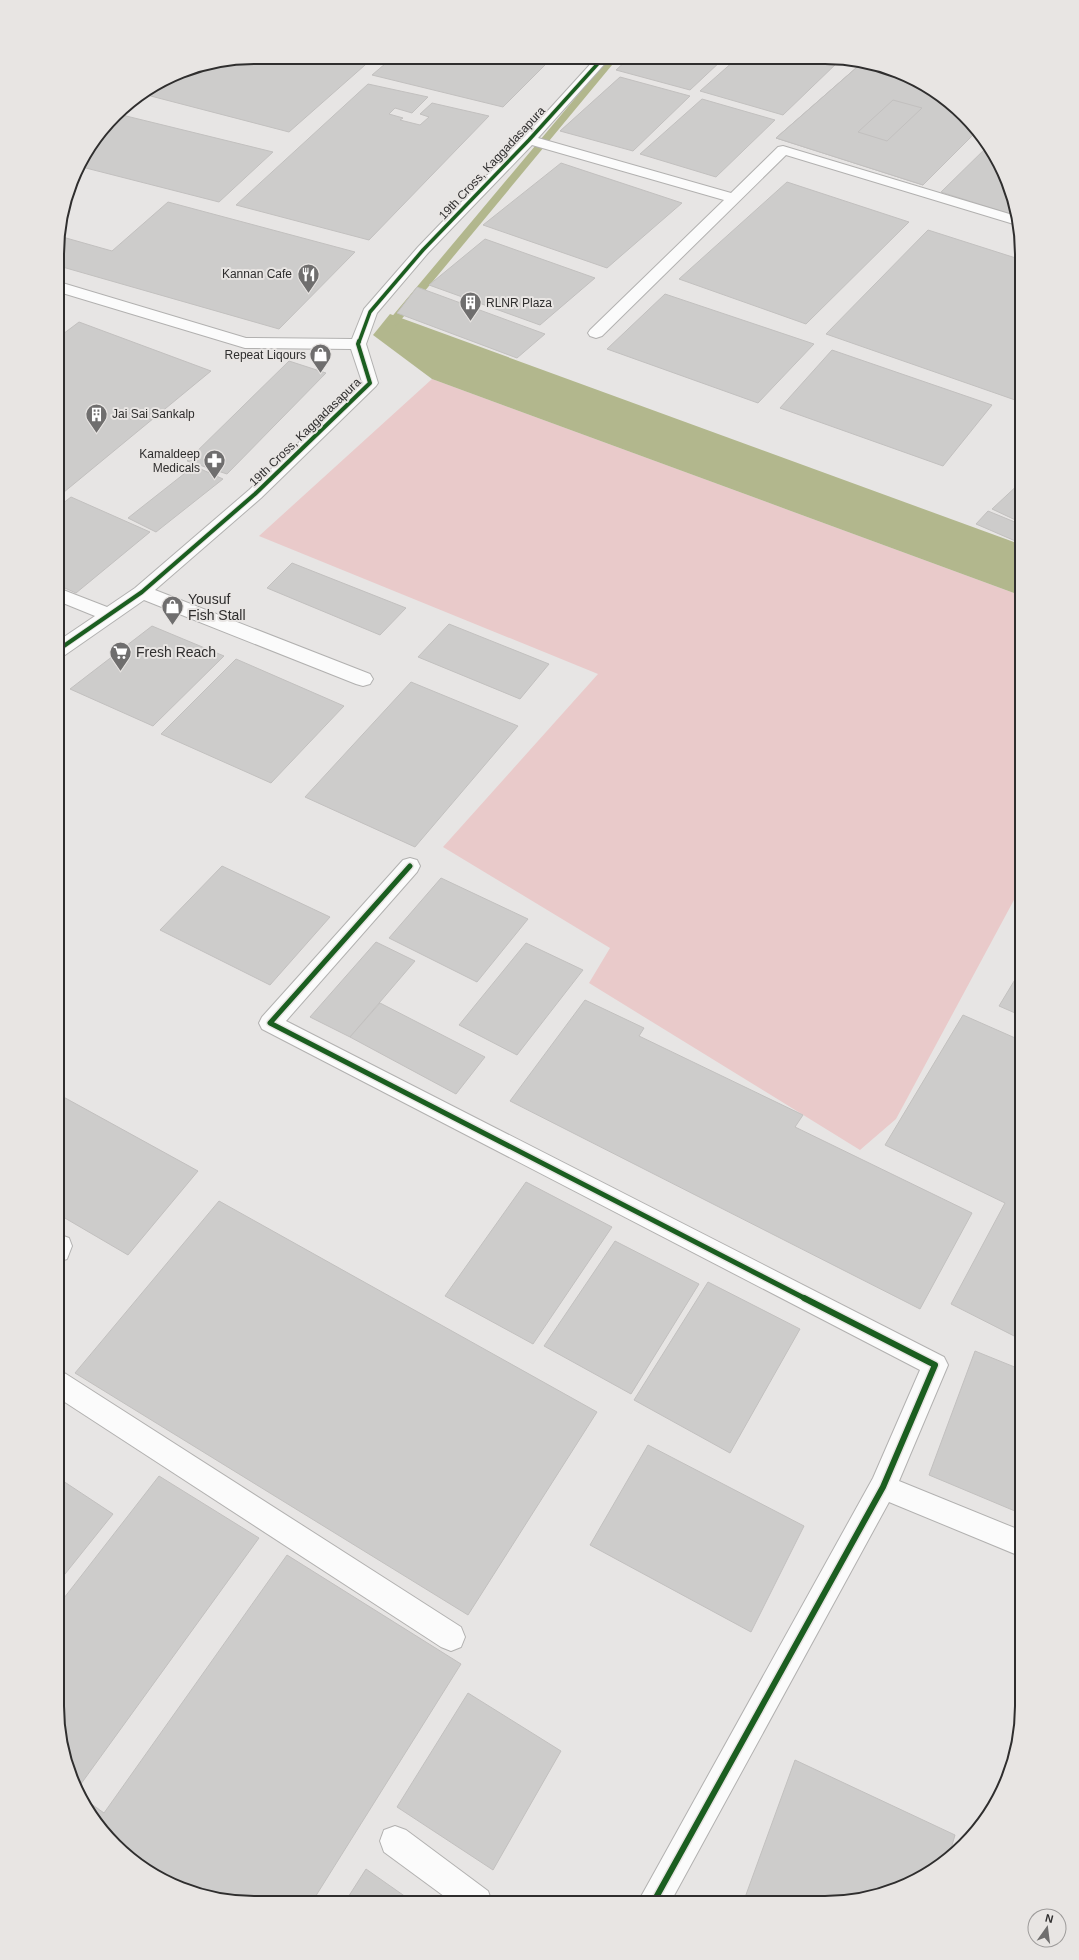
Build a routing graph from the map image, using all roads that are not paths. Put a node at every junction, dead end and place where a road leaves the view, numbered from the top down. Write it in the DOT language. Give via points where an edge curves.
graph roads {
  1 [pos="597,64"];
  2 [pos="529,140"];
  3 [pos="734,198"];
  4 [pos="1011,220"];
  5 [pos="64,289"];
  6 [pos="596,333"];
  7 [pos="358,344"];
  8 [pos="142,592"];
  9 [pos="64,596"];
  10 [pos="110,615"];
  11 [pos="64,646"];
  12 [pos="363,679"];
  13 [pos="410,866"];
  14 [pos="64,1387"];
  15 [pos="883,1487"];
  16 [pos="1015,1541"];
  17 [pos="451,1636"];
  18 [pos="395,1841"];
  19 [pos="469,1896"];
  20 [pos="655,1896"];
  1 -- 2 [label="street, 19th Cross, Kaggadasapura"];
  2 -- 3 [label="street"];
  2 -- 7 [label="street, 19th Cross, Kaggadasapura" via="423,250 370,312"];
  3 -- 4 [label="street" via="783,150"];
  3 -- 6 [label="street"];
  5 -- 7 [label="street" via="245,343"];
  7 -- 8 [label="street, 19th Cross, Kaggadasapura" via="370,383 255,494"];
  8 -- 10 [label="street, 19th Cross, Kaggadasapura"];
  8 -- 12 [label="street"];
  9 -- 10 [label="street"];
  10 -- 11 [label="street, 19th Cross, Kaggadasapura"];
  13 -- 15 [label="street" via="270,1023 935,1365"];
  14 -- 17 [label="street"];
  15 -- 16 [label="street"];
  15 -- 20 [label="street"];
  18 -- 19 [label="street"];
}
